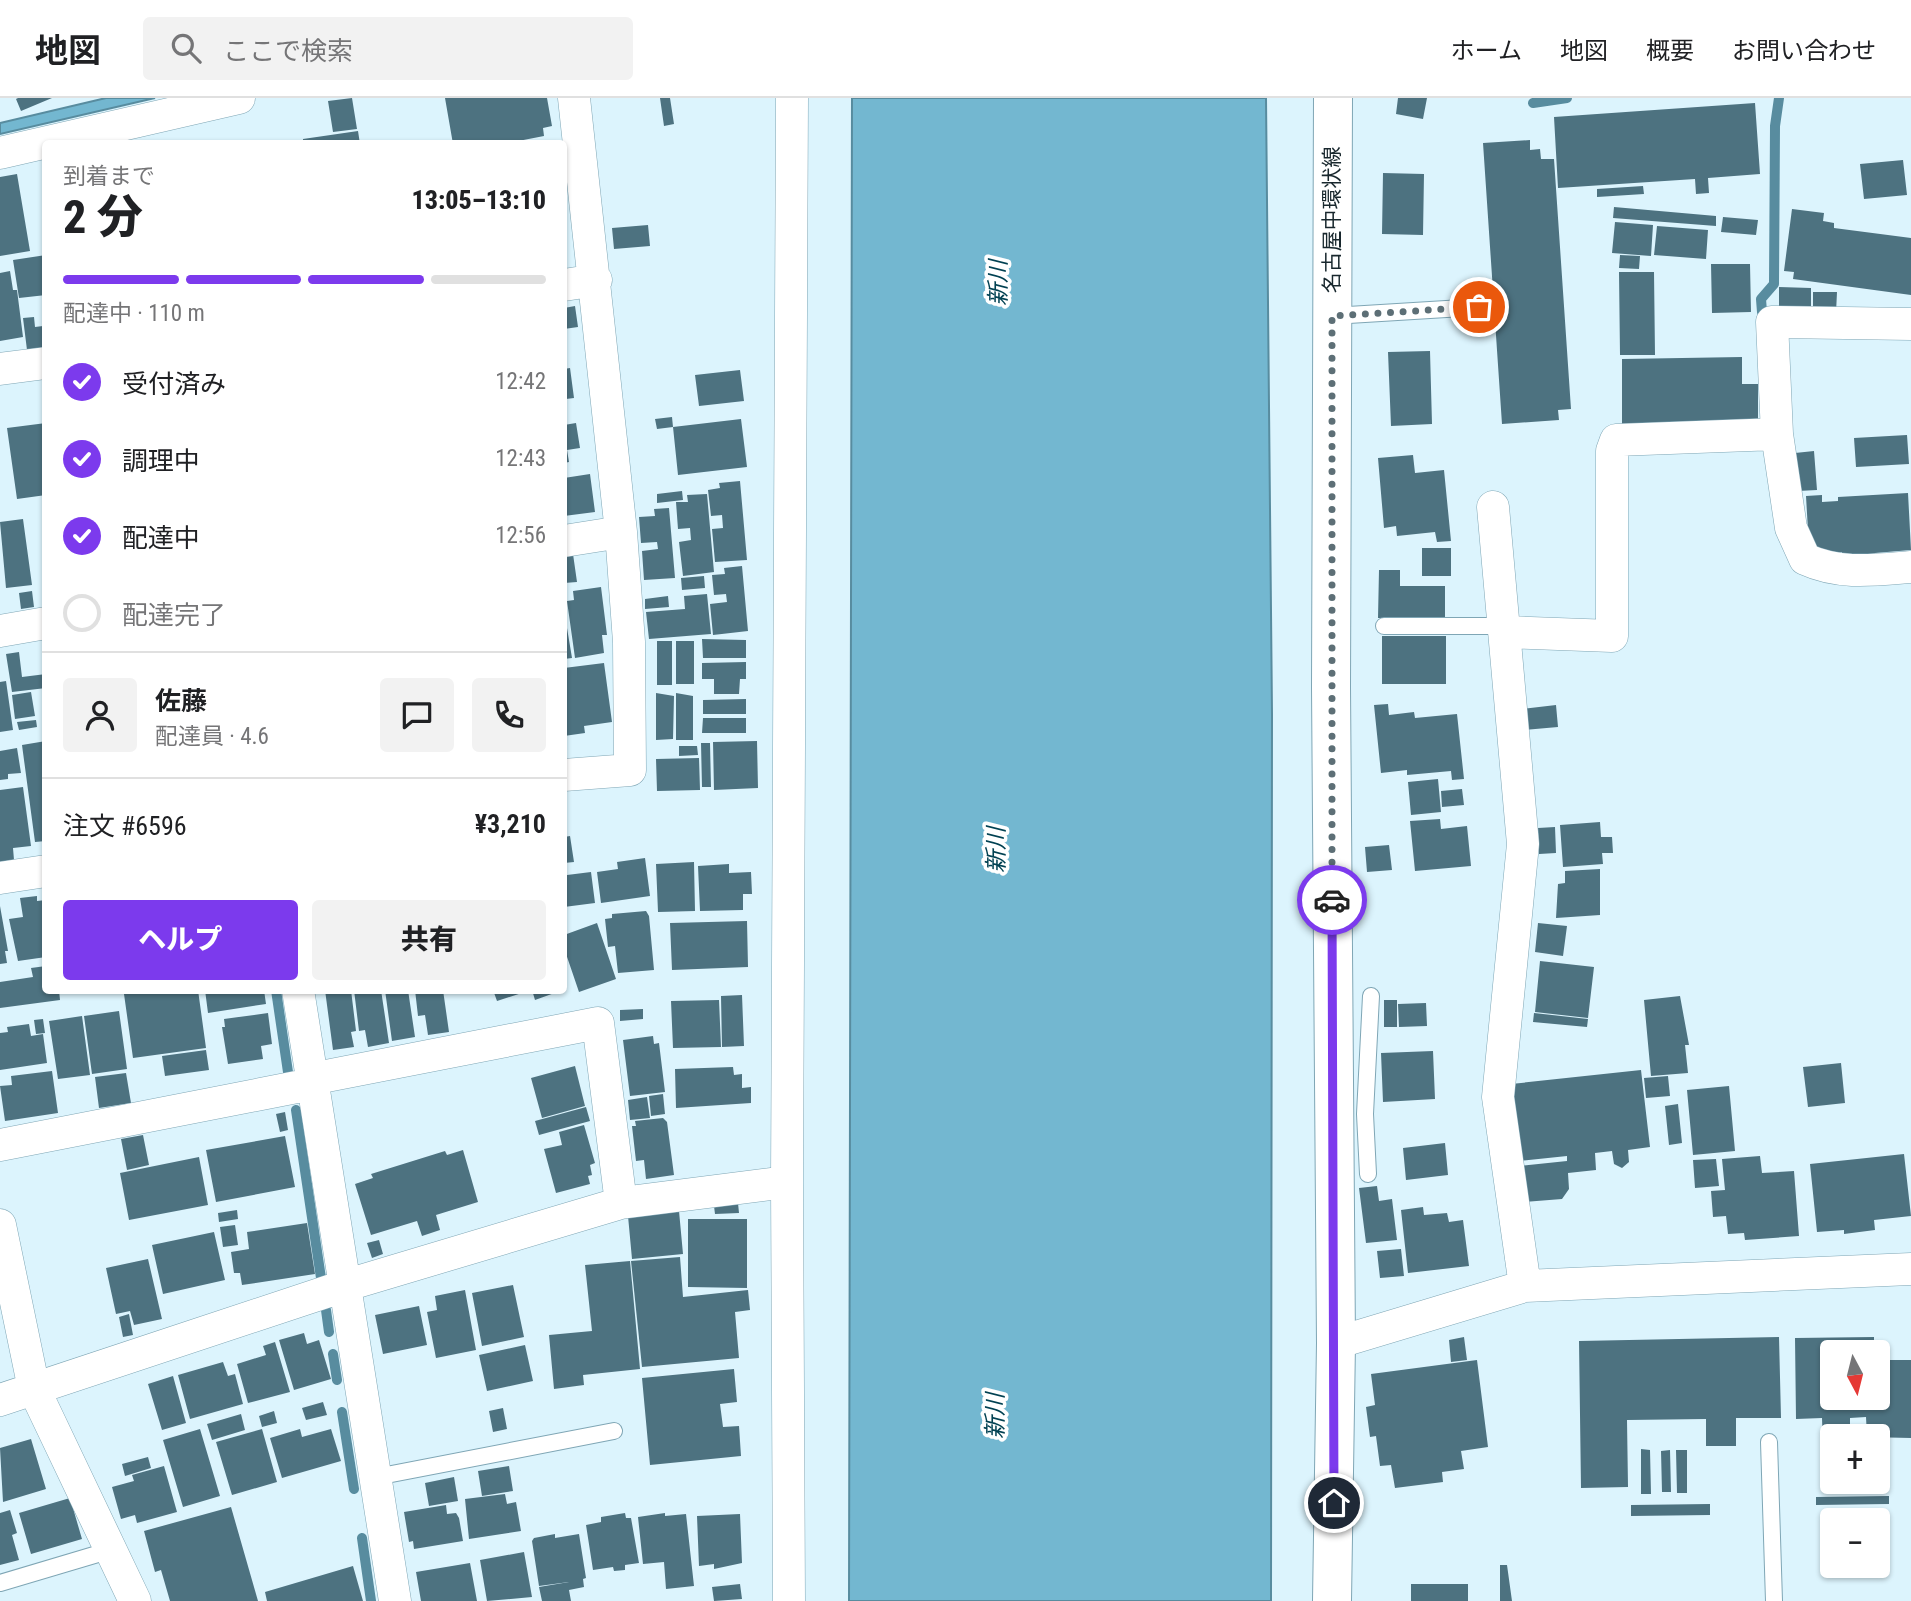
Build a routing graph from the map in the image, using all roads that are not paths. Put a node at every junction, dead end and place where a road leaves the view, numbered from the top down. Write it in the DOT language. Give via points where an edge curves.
graph roads {
  1 [pos="239,98"];
  2 [pos="574,98"];
  3 [pos="792,98"];
  4 [pos="1333,98"];
  5 [pos="155,116"];
  6 [pos="54,140"];
  7 [pos="42,143"];
  8 [pos="0,153"];
  9 [pos="596,280"];
  10 [pos="567,285"];
  11 [pos="1479,307"];
  12 [pos="1332,316"];
  13 [pos="1911,324"];
  14 [pos="42,364"];
  15 [pos="0,369"];
  16 [pos="1777,434"];
  17 [pos="1493,508"];
  18 [pos="621,532"];
  19 [pos="567,541"];
  20 [pos="1911,567"];
  21 [pos="42,624"];
  22 [pos="1384,626"];
  23 [pos="1504,629"];
  24 [pos="0,631"];
  25 [pos="567,775"];
  26 [pos="42,872"];
  27 [pos="0,878"];
  28 [pos="299,994"];
  29 [pos="1371,996"];
  30 [pos="312,1082"];
  31 [pos="1350,1115"];
  32 [pos="0,1144"];
  33 [pos="1368,1174"];
  34 [pos="787,1182"];
  35 [pos="621,1203"];
  36 [pos="0,1225"];
  37 [pos="1911,1269"];
  38 [pos="347,1285"];
  39 [pos="1525,1286"];
  40 [pos="1336,1343"];
  41 [pos="34,1389"];
  42 [pos="0,1400"];
  43 [pos="614,1431"];
  44 [pos="1769,1442"];
  45 [pos="376,1477"];
  46 [pos="111,1550"];
  47 [pos="0,1583"];
  48 [pos="135,1601"];
  49 [pos="395,1601"];
  50 [pos="789,1601"];
  51 [pos="1332,1601"];
  52 [pos="1774,1601"];
  1 -- 5 [label="street"];
  2 -- 9 [label="street"];
  3 -- 34 [label="street"];
  4 -- 12 [label="main road, 名古屋中環状線"];
  5 -- 6 [label="street"];
  7 -- 8 [label="street"];
  9 -- 10 [label="street"];
  9 -- 18 [label="street"];
  11 -- 12 [label="lane"];
  12 -- 31 [label="main road, 名古屋中環状線"];
  13 -- 16 [label="street" via="1772,322"];
  14 -- 15 [label="street"];
  16 -- 20 [label="street" via="1791,528 1805,559 1853,572"];
  16 -- 23 [label="street" via="1616,440 1612,451 1612,636"];
  17 -- 23 [label="street"];
  18 -- 19 [label="street"];
  18 -- 25 [label="street" via="629,642 630,770"];
  21 -- 24 [label="street"];
  22 -- 23 [label="lane"];
  23 -- 39 [label="street" via="1522,844 1498,1097"];
  26 -- 27 [label="street"];
  28 -- 30 [label="street"];
  29 -- 31 [label="lane"];
  30 -- 32 [label="street"];
  30 -- 35 [label="street" via="598,1023"];
  30 -- 38 [label="street"];
  31 -- 33 [label="lane"];
  31 -- 40 [label="main road, 名古屋中環状線"];
  34 -- 35 [label="street"];
  34 -- 50 [label="street"];
  35 -- 38 [label="street"];
  36 -- 41 [label="street"];
  37 -- 39 [label="street"];
  38 -- 41 [label="street"];
  38 -- 45 [label="street"];
  39 -- 40 [label="street"];
  40 -- 51 [label="main road, 名古屋中環状線"];
  41 -- 42 [label="street"];
  41 -- 46 [label="street"];
  43 -- 45 [label="lane"];
  44 -- 52 [label="lane"];
  45 -- 49 [label="street"];
  46 -- 47 [label="lane"];
  46 -- 48 [label="street"];
}
